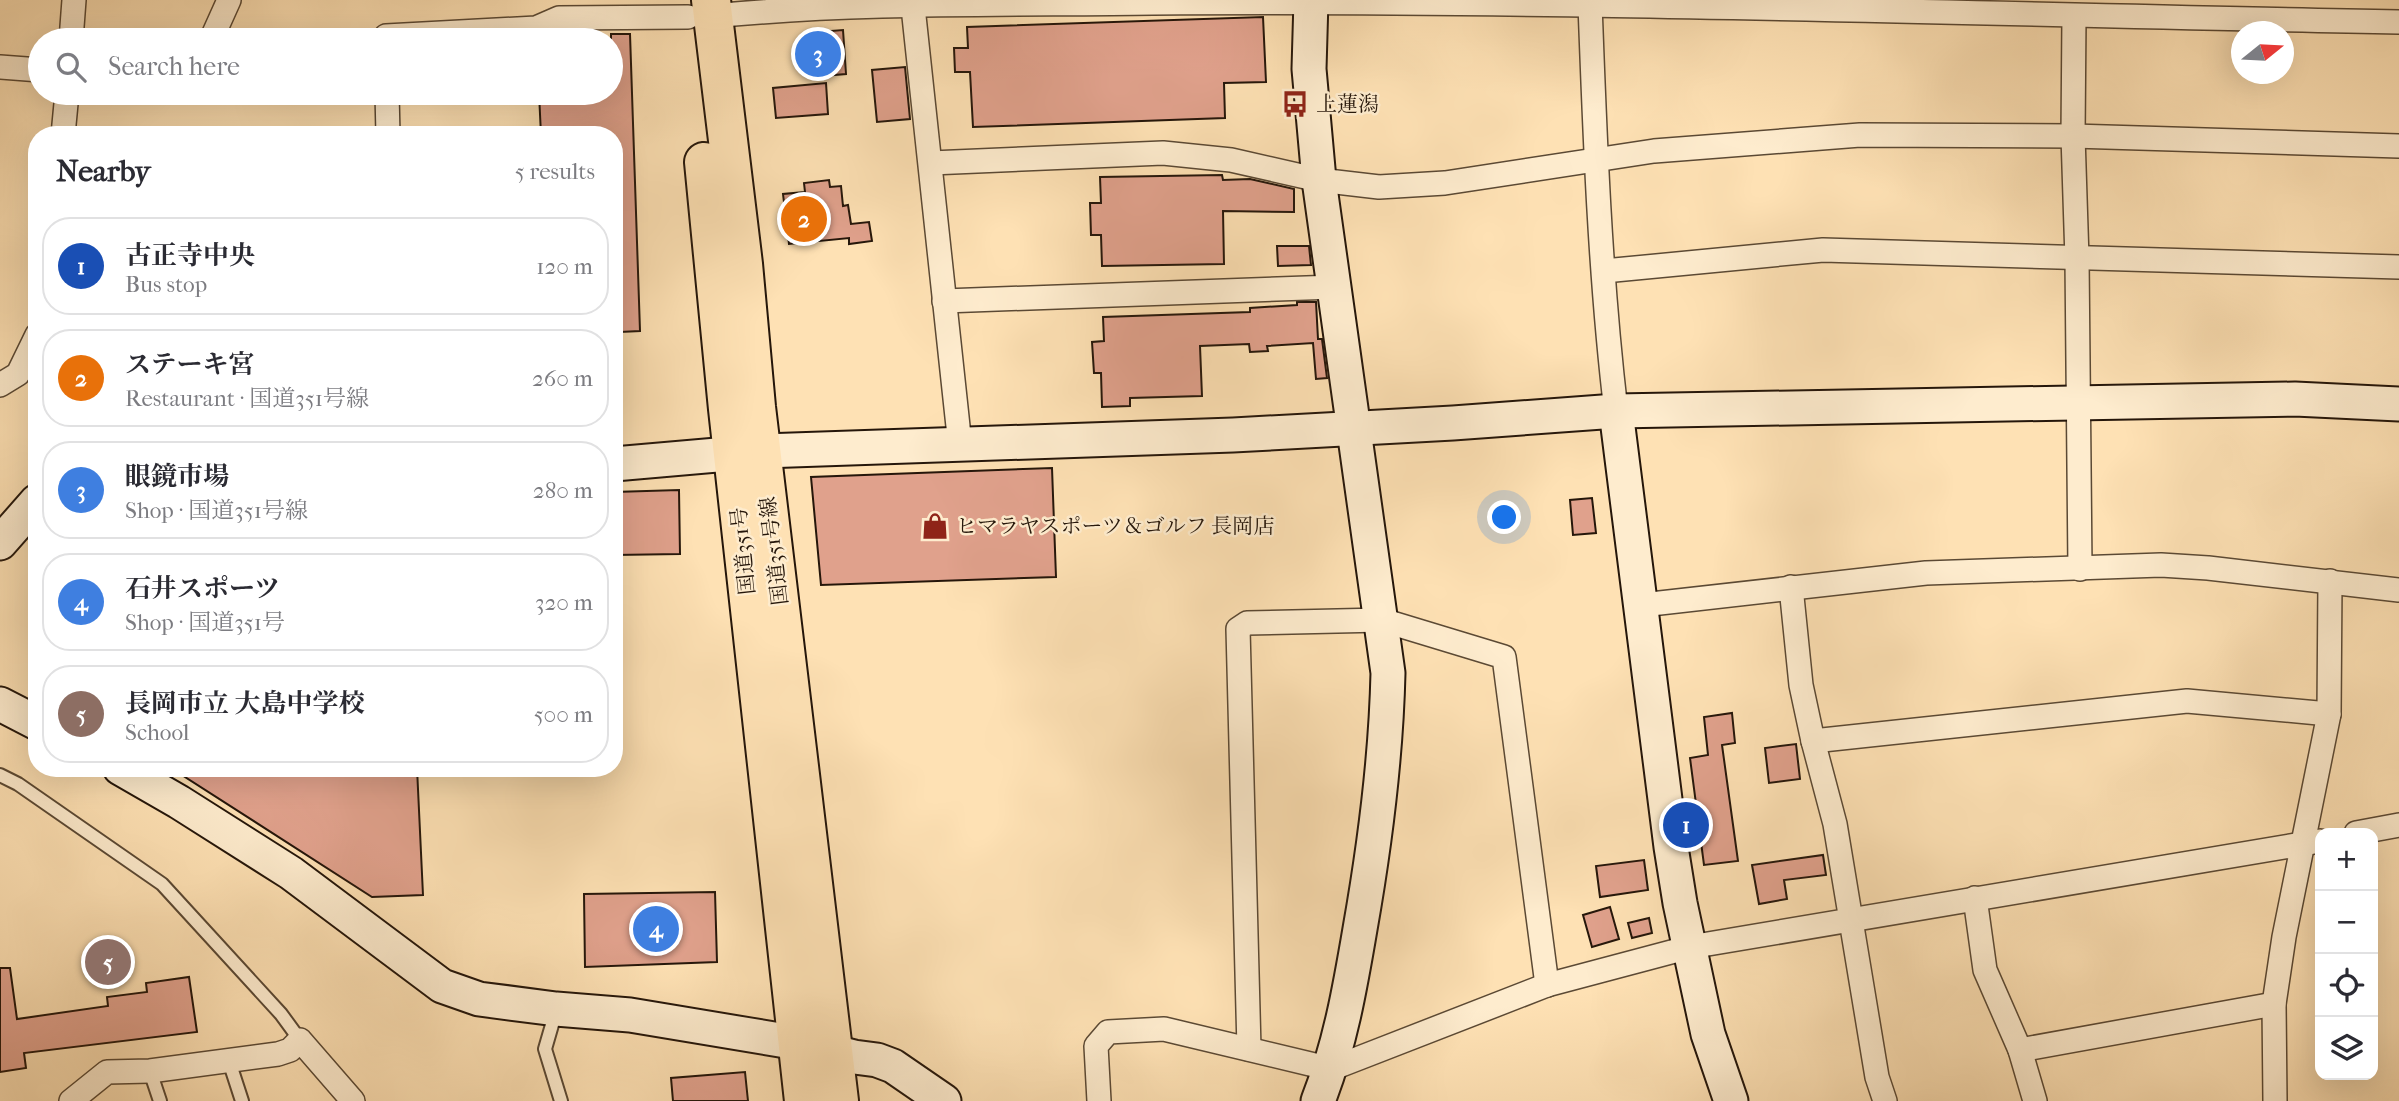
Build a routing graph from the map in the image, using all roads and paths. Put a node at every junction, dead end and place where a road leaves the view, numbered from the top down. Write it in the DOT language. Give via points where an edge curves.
graph roads {
  1 [pos="74,0"];
  2 [pos="229,0"];
  3 [pos="1311,0"];
  4 [pos="1590,4"];
  5 [pos="913,7"];
  6 [pos="700,8"];
  7 [pos="2074,16"];
  8 [pos="2399,22"];
  9 [pos="72,28"];
  10 [pos="216,28"];
  11 [pos="536,28"];
  12 [pos="0,67"];
  13 [pos="28,68"];
  14 [pos="66,105"];
  15 [pos="387,105"];
  16 [pos="65,126"];
  17 [pos="388,126"];
  18 [pos="2073,136"];
  19 [pos="2399,146"];
  20 [pos="1596,159"];
  21 [pos="931,163"];
  22 [pos="1319,180"];
  23 [pos="2077,259"];
  24 [pos="2399,267"];
  25 [pos="1604,271"];
  26 [pos="1335,287"];
  27 [pos="944,301"];
  28 [pos="28,353"];
  29 [pos="0,385"];
  30 [pos="2078,401"];
  31 [pos="2399,404"];
  32 [pos="1616,411"];
  33 [pos="1354,428"];
  34 [pos="960,444"];
  35 [pos="748,453"];
  36 [pos="623,463"];
  37 [pos="28,511"];
  38 [pos="0,543"];
  39 [pos="2081,569"];
  40 [pos="2330,581"];
  41 [pos="1791,587"];
  42 [pos="2399,590"];
  43 [pos="1642,605"];
  44 [pos="1382,620"];
  45 [pos="0,704"];
  46 [pos="2329,714"];
  47 [pos="28,718"];
  48 [pos="1813,741"];
  49 [pos="0,775"];
  50 [pos="136,777"];
  51 [pos="2399,825"];
  52 [pos="2378,829"];
  53 [pos="2312,842"];
  54 [pos="1975,898"];
  55 [pos="1852,921"];
  56 [pos="1689,947"];
  57 [pos="1547,985"];
  58 [pos="2274,1004"];
  59 [pos="556,1009"];
  60 [pos="300,1040"];
  61 [pos="816,1048"];
  62 [pos="1249,1049"];
  63 [pos="2020,1051"];
  64 [pos="229,1061"];
  65 [pos="1331,1069"];
  66 [pos="150,1070"];
  67 [pos="72,1101"];
  68 [pos="160,1101"];
  69 [pos="242,1101"];
  70 [pos="353,1101"];
  71 [pos="561,1101"];
  72 [pos="804,1101"];
  73 [pos="839,1101"];
  74 [pos="944,1101"];
  75 [pos="1099,1101"];
  76 [pos="1318,1101"];
  77 [pos="1731,1101"];
  78 [pos="1885,1101"];
  79 [pos="2035,1101"];
  80 [pos="2275,1101"];
  1 -- 9 [label="street"];
  2 -- 10 [label="street"];
  3 -- 4 [label="street"];
  3 -- 5 [label="street"];
  3 -- 22 [label="street" via="1309,69"];
  4 -- 7 [label="street"];
  4 -- 20 [label="street"];
  5 -- 6 [label="street"];
  5 -- 21 [label="street"];
  6 -- 11 [label="street" via="559,18"];
  6 -- 35 [label="highway, 国道351号" via="702,139"];
  7 -- 8 [label="street"];
  7 -- 18 [label="street"];
  12 -- 13 [label="street"];
  14 -- 16 [label="street"];
  15 -- 17 [label="street"];
  18 -- 19 [label="street"];
  18 -- 20 [label="street" via="1860,135"];
  18 -- 23 [label="street"];
  20 -- 22 [label="street" via="1445,183 1379,187"];
  20 -- 25 [label="street"];
  21 -- 22 [label="street" via="1163,153 1231,160"];
  21 -- 27 [label="street"];
  22 -- 26 [label="street"];
  23 -- 24 [label="street"];
  23 -- 25 [label="street" via="1823,250"];
  23 -- 30 [label="street"];
  25 -- 32 [label="street"];
  26 -- 27 [label="street"];
  26 -- 33 [label="street"];
  27 -- 34 [label="street"];
  28 -- 29 [label="street" via="18,374"];
  30 -- 31 [label="street" via="2295,399"];
  30 -- 32 [label="street"];
  30 -- 39 [label="street"];
  32 -- 33 [label="street"];
  32 -- 43 [label="street"];
  33 -- 34 [label="street"];
  33 -- 44 [label="street"];
  34 -- 35 [label="street"];
  35 -- 36 [label="street"];
  35 -- 61 [label="highway, 国道351号"];
  37 -- 38 [label="street"];
  39 -- 40 [label="street" via="2161,565"];
  39 -- 41 [label="street" via="1926,573"];
  40 -- 42 [label="street"];
  40 -- 46 [label="street"];
  41 -- 43 [label="street"];
  41 -- 48 [label="street" via="1801,685"];
  43 -- 56 [label="street" via="1671,847"];
  44 -- 57 [label="street" via="1504,657"];
  44 -- 62 [label="street" via="1247,623 1238,629"];
  44 -- 65 [label="street" via="1388,673 1382,787 1342,1031"];
  45 -- 47 [label="street"];
  46 -- 48 [label="street" via="2187,701"];
  46 -- 53 [label="street"];
  48 -- 55 [label="street" via="1835,824"];
  49 -- 60 [label="lane" via="162,884"];
  50 -- 59 [label="street" via="292,873 442,986 479,999"];
  51 -- 52 [label="street"];
  53 -- 54 [label="street"];
  53 -- 58 [label="street" via="2284,937"];
  54 -- 55 [label="street"];
  54 -- 63 [label="street" via="1985,970"];
  55 -- 56 [label="street"];
  55 -- 78 [label="street" via="1877,1077"];
  56 -- 57 [label="street"];
  56 -- 77 [label="street" via="1708,1034"];
  57 -- 65 [label="street"];
  58 -- 63 [label="street"];
  58 -- 80 [label="street"];
  59 -- 61 [label="street" via="630,1015"];
  59 -- 71 [label="lane" via="545,1049"];
  60 -- 64 [label="street" via="290,1051"];
  60 -- 70 [label="street"];
  61 -- 72 [label="highway, 国道351号"];
  61 -- 73 [label="highway"];
  61 -- 74 [label="street" via="893,1066"];
  62 -- 65 [label="street"];
  62 -- 75 [label="street" via="1164,1028 1108,1032 1096,1046"];
  63 -- 79 [label="street"];
  64 -- 66 [label="street"];
  64 -- 69 [label="lane"];
  65 -- 76 [label="street"];
  66 -- 67 [label="street" via="107,1072"];
  66 -- 68 [label="lane"];
}
